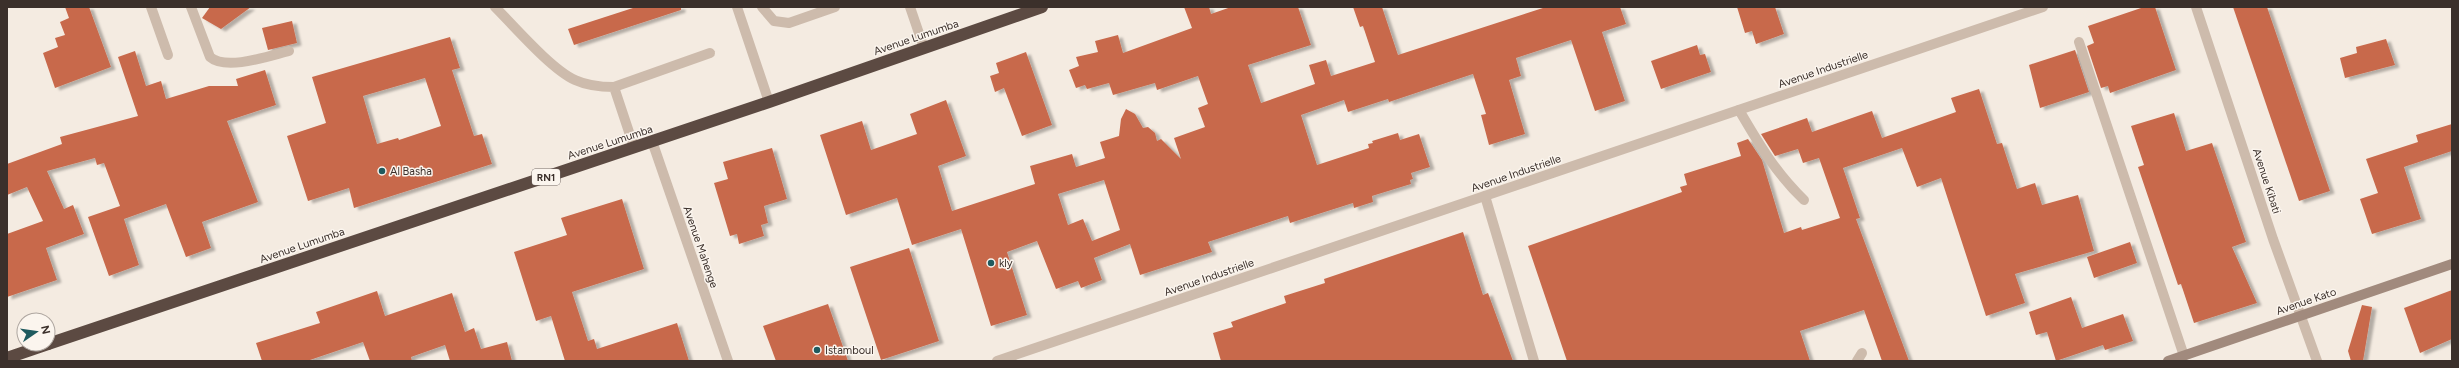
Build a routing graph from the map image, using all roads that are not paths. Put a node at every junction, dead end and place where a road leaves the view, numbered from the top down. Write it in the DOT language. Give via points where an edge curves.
graph roads {
  1 [pos="151,7"];
  2 [pos="191,7"];
  3 [pos="496,7"];
  4 [pos="737,7"];
  5 [pos="762,7"];
  6 [pos="835,7"];
  7 [pos="910,7"];
  8 [pos="1042,7"];
  9 [pos="2042,7"];
  10 [pos="2196,7"];
  11 [pos="2079,42"];
  12 [pos="924,48"];
  13 [pos="289,51"];
  14 [pos="710,53"];
  15 [pos="168,55"];
  16 [pos="614,87"];
  17 [pos="769,102"];
  18 [pos="1739,110"];
  19 [pos="652,142"];
  20 [pos="634,147"];
  21 [pos="1485,196"];
  22 [pos="1804,200"];
  23 [pos="2452,264"];
  24 [pos="2301,316"];
  25 [pos="56,341"];
  26 [pos="25,352"];
  27 [pos="7,358"];
  28 [pos="2176,359"];
  29 [pos="728,361"];
  30 [pos="997,361"];
  31 [pos="1534,361"];
  32 [pos="2317,361"];
  1 -- 15 [label="street"];
  2 -- 13 [label="street" via="210,57 215,62 234,63"];
  3 -- 16 [label="street" via="542,54 574,80 593,86"];
  4 -- 17 [label="street"];
  5 -- 6 [label="street" via="774,21 790,23"];
  7 -- 12 [label="street"];
  8 -- 12 [label="highway, Avenue Lumumba / RN1"];
  9 -- 18 [label="street, Avenue Industrielle"];
  10 -- 24 [label="street, Avenue Kibati"];
  11 -- 28 [label="street"];
  12 -- 17 [label="highway, Avenue Lumumba / RN1"];
  14 -- 16 [label="street"];
  16 -- 20 [label="street"];
  17 -- 19 [label="highway, Avenue Lumumba / RN1"];
  18 -- 21 [label="street, Avenue Industrielle"];
  18 -- 22 [label="street" via="1768,160 1782,179"];
  19 -- 20 [label="highway, Avenue Lumumba / RN1"];
  19 -- 29 [label="street, Avenue Mahenge"];
  20 -- 25 [label="highway, Avenue Lumumba / RN1"];
  21 -- 30 [label="street, Avenue Industrielle"];
  21 -- 31 [label="street"];
  23 -- 24 [label="street, Avenue Kato"];
  24 -- 28 [label="street, Avenue Kato"];
  24 -- 32 [label="street, Avenue Kibati"];
  26 -- 27 [label="highway, Avenue Lumumba / RN1"];
}
